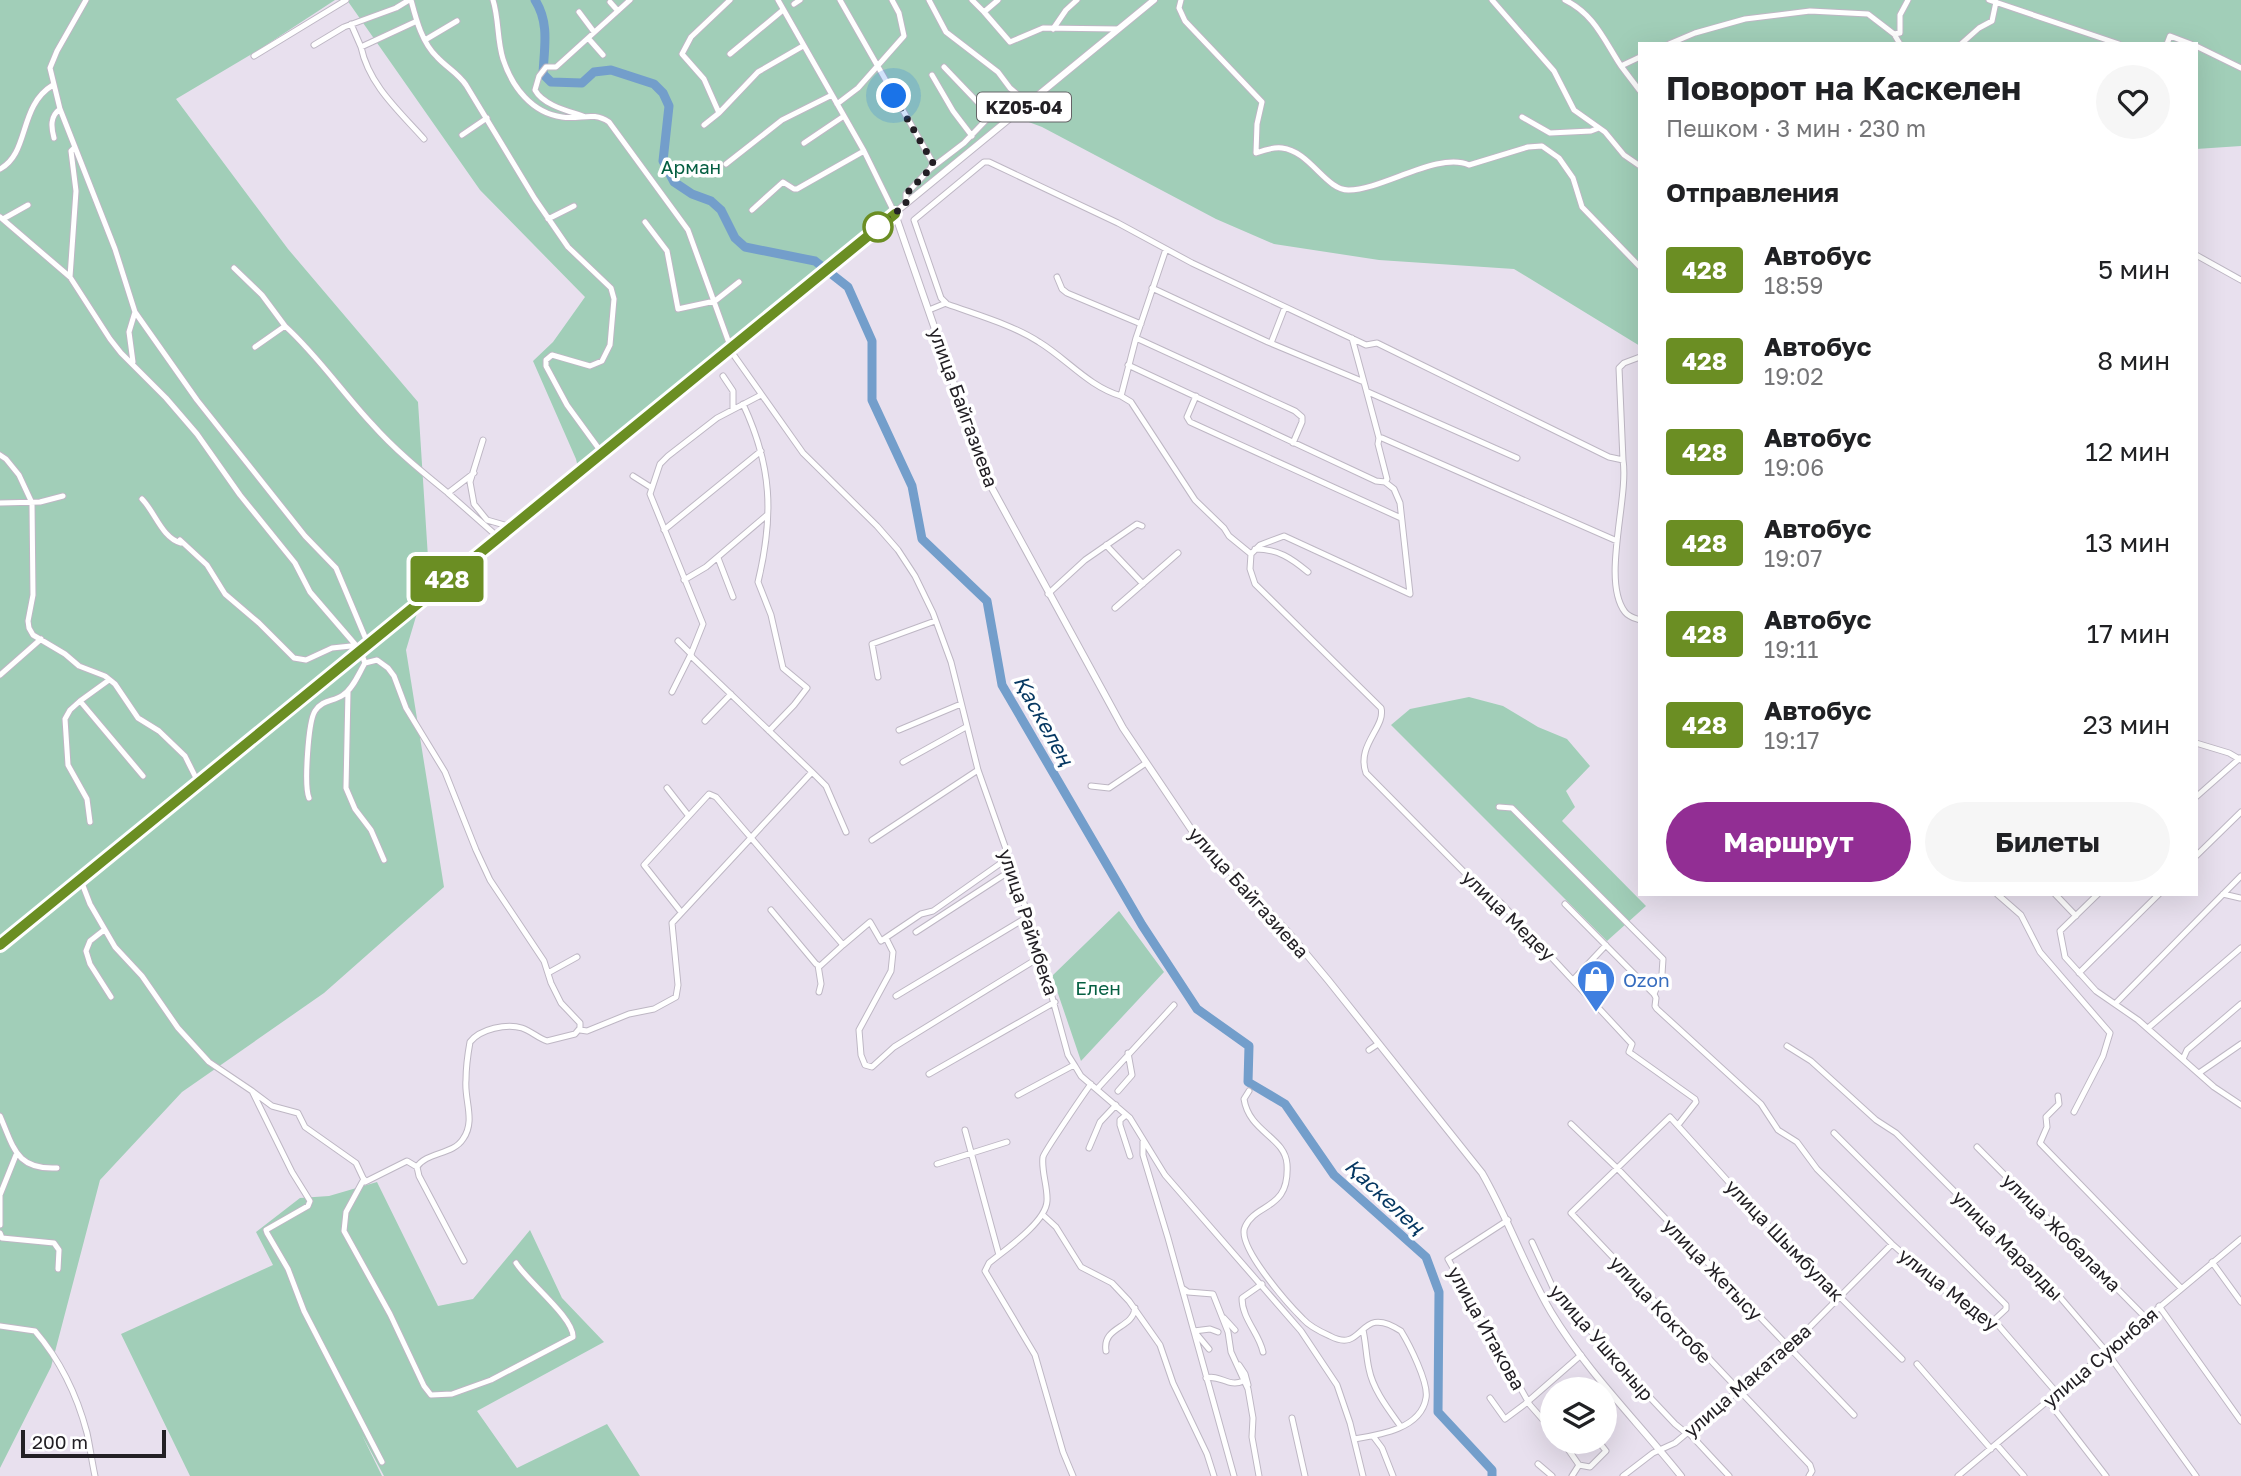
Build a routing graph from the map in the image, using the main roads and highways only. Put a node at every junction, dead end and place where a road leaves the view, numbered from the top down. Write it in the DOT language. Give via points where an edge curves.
graph roads {
  1 [pos="1154,0"];
  2 [pos="895,214"];
  3 [pos="0,944"];
  4 [pos="1681,1476"];
  1 -- 2 [label="main road, KZ05-04"];
  2 -- 3 [label="main road, KZ05-04"];
  2 -- 4 [label="main road, улица Байгазиева" via="987,479 1123,728 1195,835 1288,933 1482,1173 1550,1311"];
}
